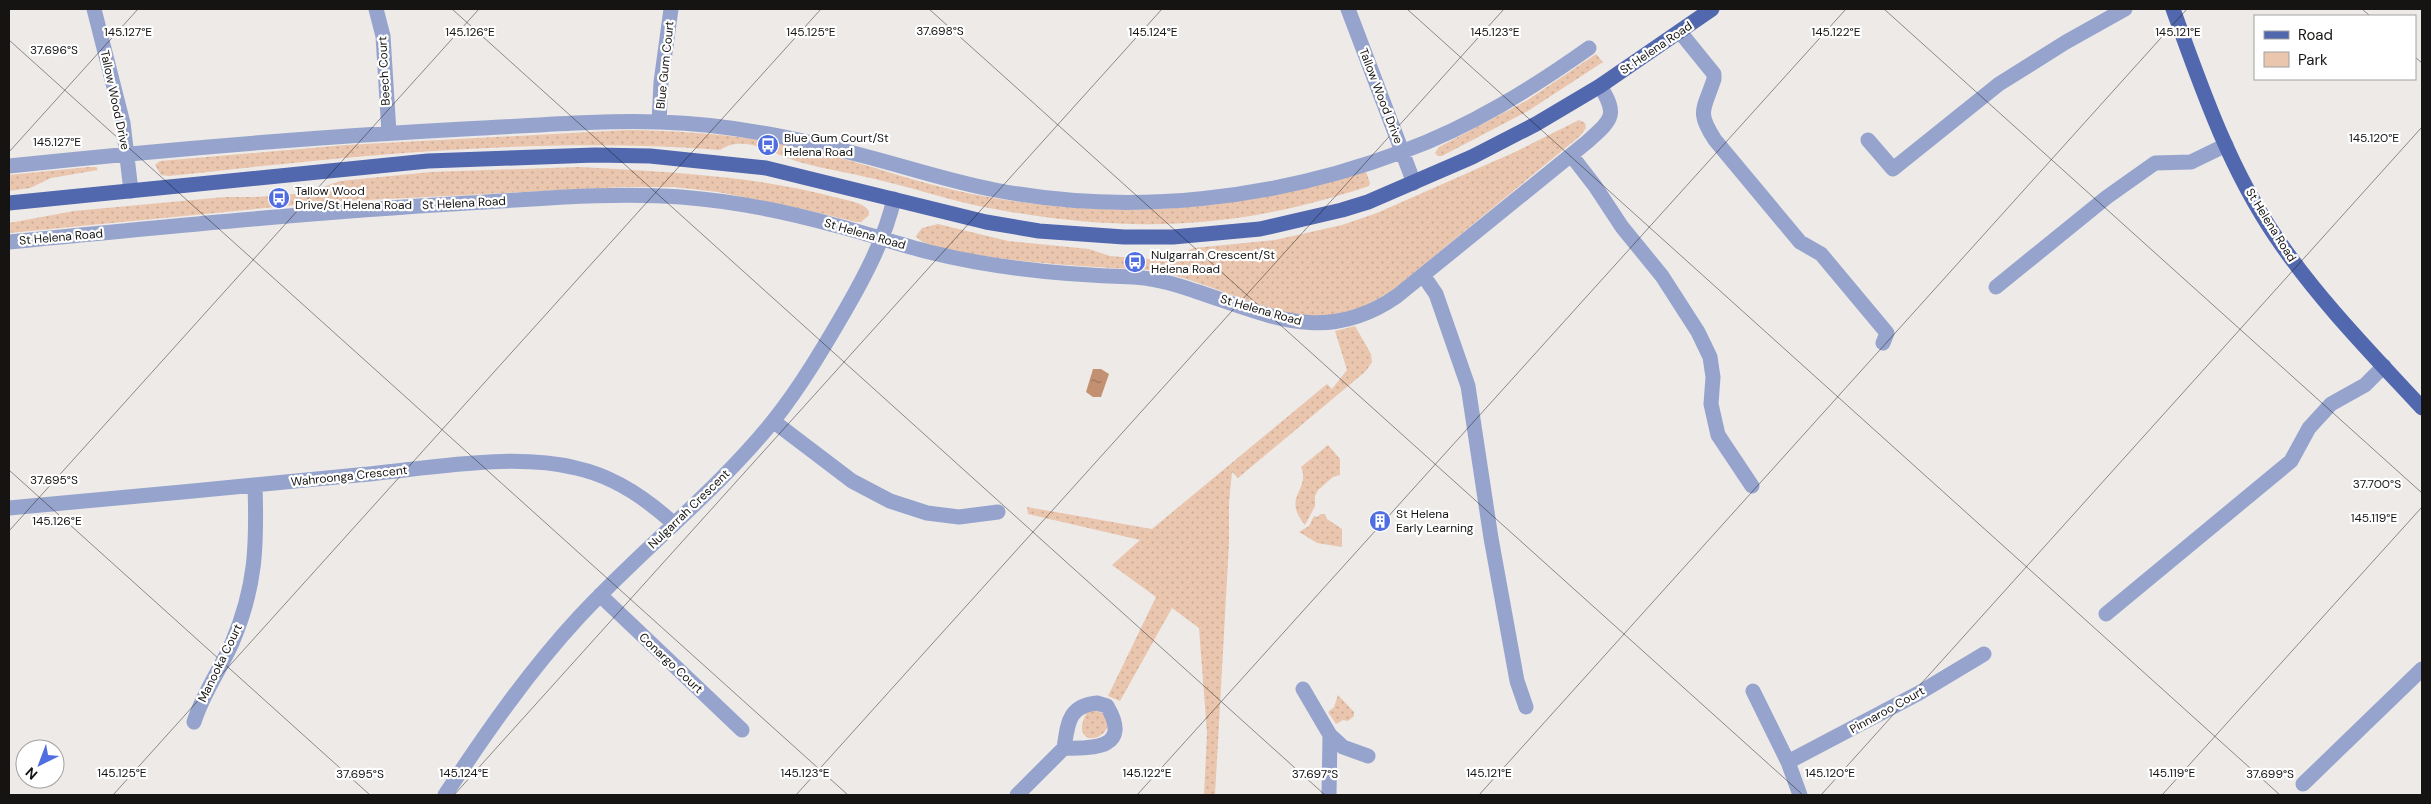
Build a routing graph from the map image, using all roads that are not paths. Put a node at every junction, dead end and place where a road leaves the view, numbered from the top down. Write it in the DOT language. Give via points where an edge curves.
graph roads {
  1 [pos="94,9"];
  2 [pos="376,9"];
  3 [pos="671,9"];
  4 [pos="1348,9"];
  5 [pos="1712,9"];
  6 [pos="2125,9"];
  7 [pos="2173,9"];
  8 [pos="1680,32"];
  9 [pos="1589,48"];
  10 [pos="1600,86"];
  11 [pos="659,122"];
  12 [pos="389,133"];
  13 [pos="1868,140"];
  14 [pos="2226,146"];
  15 [pos="1402,152"];
  16 [pos="127,154"];
  17 [pos="1571,155"];
  18 [pos="9,166"];
  19 [pos="1414,183"];
  20 [pos="131,192"];
  21 [pos="894,199"];
  22 [pos="9,203"];
  23 [pos="882,239"];
  24 [pos="9,242"];
  25 [pos="1423,275"];
  26 [pos="1996,287"];
  27 [pos="1882,343"];
  28 [pos="2384,366"];
  29 [pos="2422,408"];
  30 [pos="773,421"];
  31 [pos="255,485"];
  32 [pos="1752,486"];
  33 [pos="9,508"];
  34 [pos="998,512"];
  35 [pos="674,524"];
  36 [pos="600,595"];
  37 [pos="2106,614"];
  38 [pos="1984,654"];
  39 [pos="2422,669"];
  40 [pos="1303,689"];
  41 [pos="1753,691"];
  42 [pos="1526,707"];
  43 [pos="194,722"];
  44 [pos="742,730"];
  45 [pos="1330,735"];
  46 [pos="1064,748"];
  47 [pos="1368,756"];
  48 [pos="1788,762"];
  49 [pos="2303,784"];
  50 [pos="445,795"];
  51 [pos="1017,795"];
  52 [pos="1329,795"];
  53 [pos="1798,795"];
  1 -- 16 [label="street, Tallow Wood Drive" via="123,123"];
  2 -- 12 [label="street, Beech Court" via="383,36"];
  3 -- 11 [label="street, Blue Gum Court"];
  4 -- 15 [label="street, Tallow Wood Drive"];
  5 -- 8 [label="main road, St Helena Road"];
  6 -- 13 [label="street" via="1999,84 1893,169"];
  7 -- 14 [label="main road, St Helena Road"];
  8 -- 10 [label="main road, St Helena Road"];
  8 -- 27 [label="street" via="1714,74 1702,114 1704,122 1800,242 1821,254 1887,333"];
  9 -- 15 [label="street" via="1490,112"];
  10 -- 17 [label="street, St Helena Road" via="1612,106 1609,118"];
  10 -- 19 [label="main road, St Helena Road" via="1504,141"];
  11 -- 12 [label="street"];
  11 -- 15 [label="street" via="746,129 785,136 997,191 1106,202 1156,203 1226,197 1315,178"];
  12 -- 16 [label="street"];
  14 -- 26 [label="street" via="2191,162 2155,163 2107,197"];
  14 -- 28 [label="main road, St Helena Road" via="2276,236 2305,276"];
  15 -- 19 [label="street, Tallow Wood Drive"];
  16 -- 18 [label="street"];
  16 -- 20 [label="street, Tallow Wood Drive"];
  17 -- 25 [label="street, St Helena Road"];
  17 -- 32 [label="street" via="1622,227 1662,276 1698,332 1710,357 1713,377 1711,404 1718,435"];
  19 -- 21 [label="main road, St Helena Road" via="1359,205 1289,223 1173,237 1039,232"];
  20 -- 21 [label="main road, St Helena Road" via="428,161 595,155 650,156 766,168"];
  20 -- 22 [label="main road, St Helena Road"];
  21 -- 23 [label="street, Nulgarrah Crescent"];
  23 -- 24 [label="street, St Helena Road" via="810,218 734,203 631,195 338,211"];
  23 -- 25 [label="street, St Helena Road" via="1004,268 1162,281 1298,323 1333,323 1360,316 1383,305"];
  23 -- 30 [label="street, Nulgarrah Crescent" via="843,315"];
  25 -- 42 [label="street" via="1436,294 1468,386 1491,538 1517,681"];
  28 -- 29 [label="main road, St Helena Road"];
  28 -- 37 [label="street" via="2365,385 2331,404 2309,428 2291,460"];
  30 -- 34 [label="street" via="852,482 890,501 927,513 959,518"];
  30 -- 35 [label="street, Nulgarrah Crescent"];
  31 -- 33 [label="street, Wahroonga Crescent"];
  31 -- 35 [label="street, Wahroonga Crescent" via="535,462 577,468 599,476 642,498"];
  31 -- 43 [label="street, Manooka Court" via="256,550 247,601 232,643 204,695"];
  35 -- 36 [label="street, Nulgarrah Crescent"];
  36 -- 44 [label="street, Conargo Court"];
  36 -- 50 [label="street, Nulgarrah Crescent" via="529,677"];
  38 -- 48 [label="street, Pinnaroo Court" via="1919,693"];
  39 -- 49 [label="street"];
  40 -- 45 [label="street"];
  41 -- 48 [label="street"];
  45 -- 47 [label="street" via="1343,747"];
  45 -- 52 [label="street"];
  46 -- 51 [label="street"];
  48 -- 53 [label="street"];
}
